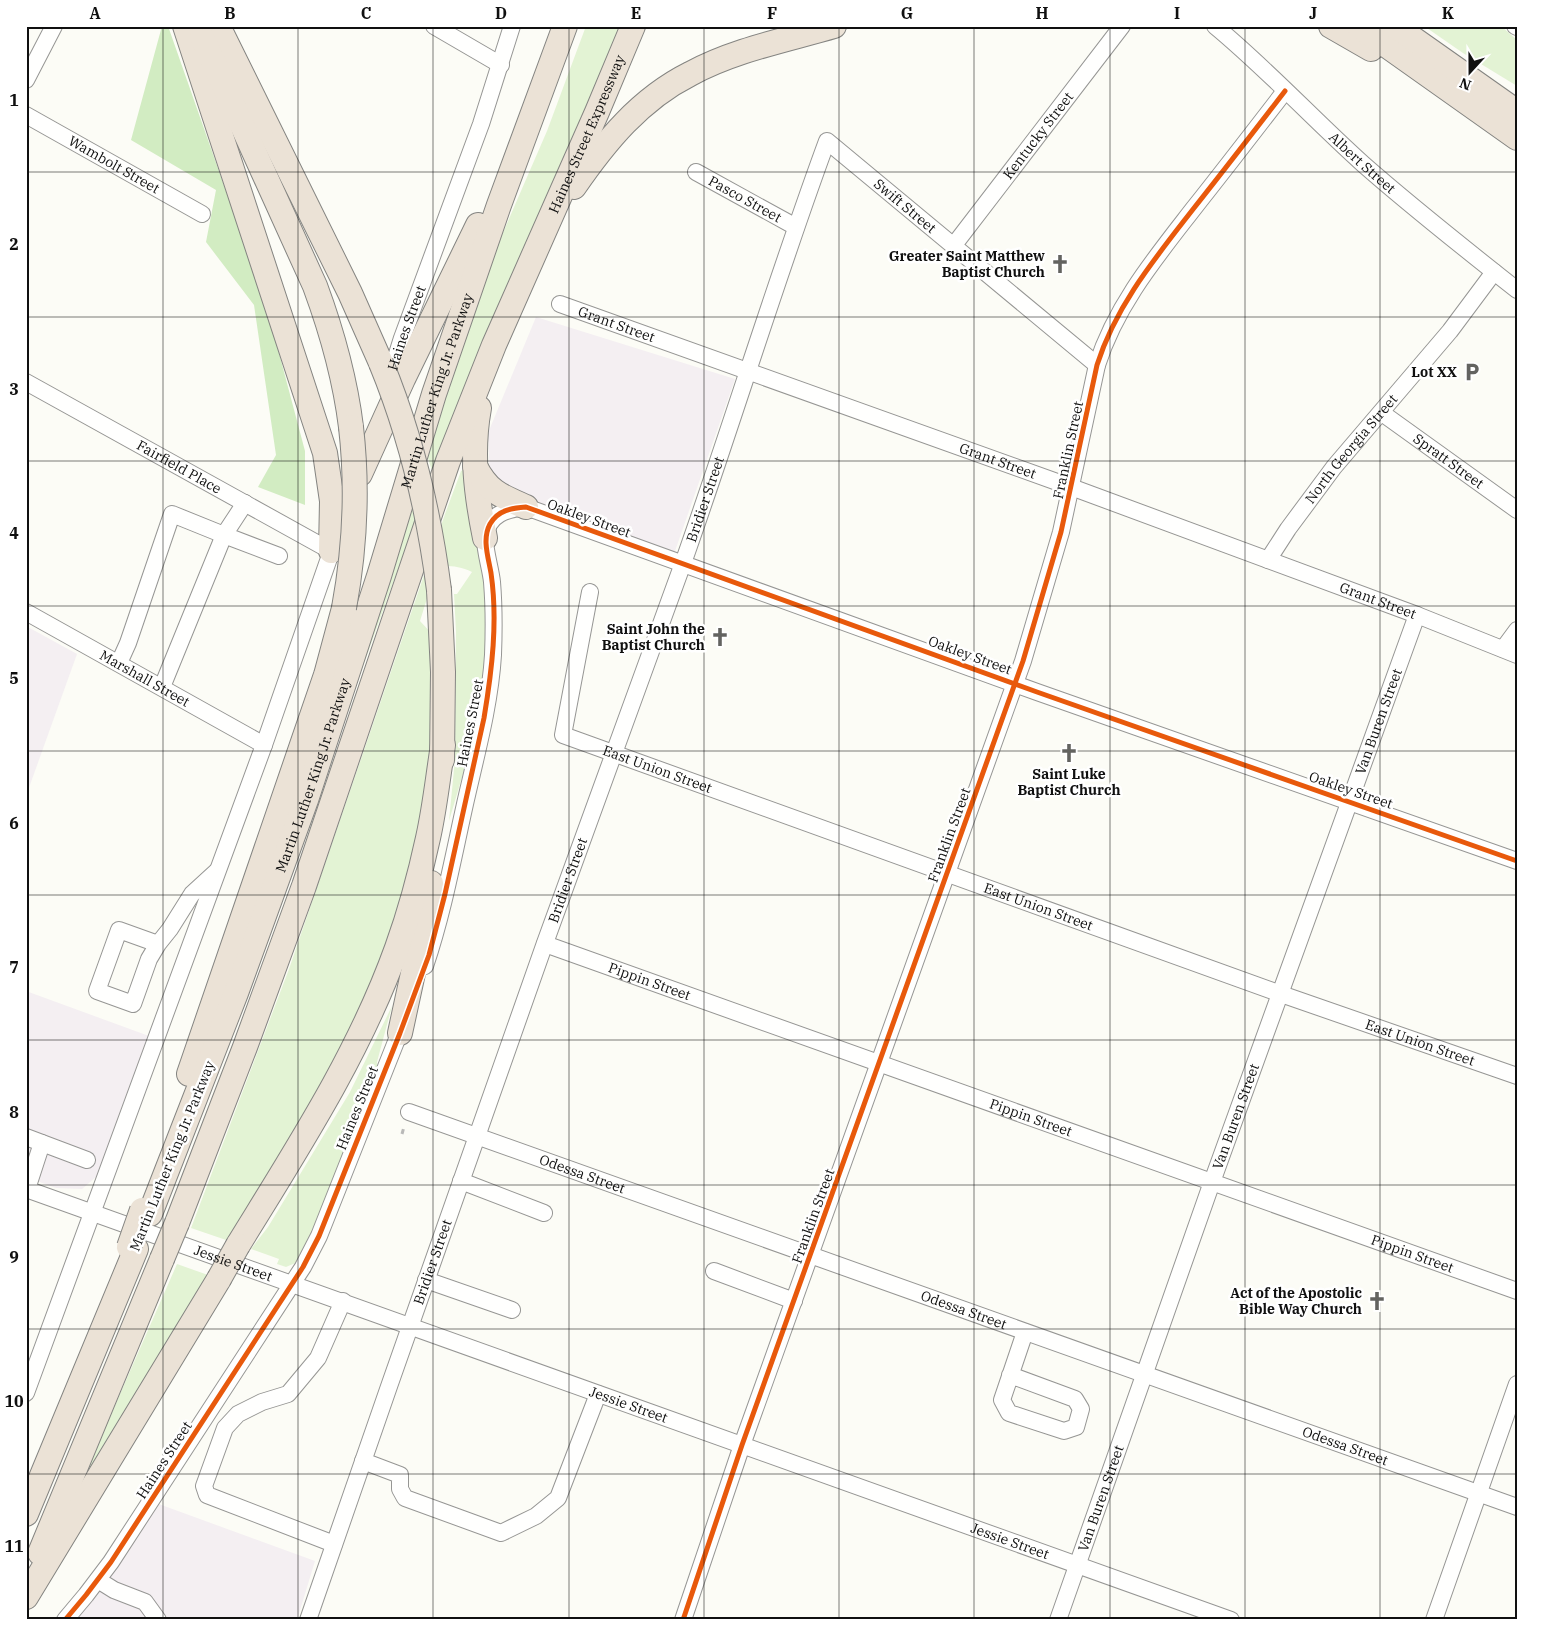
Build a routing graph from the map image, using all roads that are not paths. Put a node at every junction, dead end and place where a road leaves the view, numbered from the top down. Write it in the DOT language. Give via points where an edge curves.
graph roads {
  1 [pos="54,26"];
  2 [pos="185,26"];
  3 [pos="197,26"];
  4 [pos="218,26"];
  5 [pos="434,26"];
  6 [pos="512,26"];
  7 [pos="565,26"];
  8 [pos="633,26"];
  9 [pos="834,26"];
  10 [pos="1122,26"];
  11 [pos="1215,26"];
  12 [pos="1331,26"];
  13 [pos="1359,26"];
  14 [pos="1395,26"];
  15 [pos="1400,26"];
  16 [pos="501,65"];
  17 [pos="26,80"];
  18 [pos="1286,91"];
  19 [pos="1517,91"];
  20 [pos="537,104"];
  21 [pos="26,115"];
  22 [pos="1507,118"];
  23 [pos="1517,138"];
  24 [pos="828,141"];
  25 [pos="696,172"];
  26 [pos="202,214"];
  27 [pos="796,227"];
  28 [pos="540,241"];
  29 [pos="954,245"];
  30 [pos="1494,272"];
  31 [pos="1517,290"];
  32 [pos="560,304"];
  33 [pos="494,345"];
  34 [pos="1097,365"];
  35 [pos="748,373"];
  36 [pos="26,382"];
  37 [pos="1382,413"];
  38 [pos="474,464"];
  39 [pos="360,474"];
  40 [pos="1071,487"];
  41 [pos="245,503"];
  42 [pos="526,507"];
  43 [pos="1517,510"];
  44 [pos="224,535"];
  45 [pos="485,538"];
  46 [pos="331,551"];
  47 [pos="279,556"];
  48 [pos="1268,560"];
  49 [pos="683,564"];
  50 [pos="590,592"];
  51 [pos="26,612"];
  52 [pos="1417,615"];
  53 [pos="1517,630"];
  54 [pos="1510,652"];
  55 [pos="119,663"];
  56 [pos="1016,684"];
  57 [pos="162,687"];
  58 [pos="443,744"];
  59 [pos="264,745"];
  60 [pos="614,754"];
  61 [pos="1351,801"];
  62 [pos="1517,861"];
  63 [pos="218,870"];
  64 [pos="948,873"];
  65 [pos="158,944"];
  66 [pos="545,944"];
  67 [pos="1281,994"];
  68 [pos="400,1033"];
  69 [pos="880,1064"];
  70 [pos="1517,1076"];
  71 [pos="410,1112"];
  72 [pos="26,1137"];
  73 [pos="477,1137"];
  74 [pos="42,1143"];
  75 [pos="87,1160"];
  76 [pos="461,1181"];
  77 [pos="1212,1182"];
  78 [pos="26,1189"];
  79 [pos="146,1212"];
  80 [pos="92,1213"];
  81 [pos="544,1213"];
  82 [pos="810,1256"];
  83 [pos="714,1271"];
  84 [pos="426,1280"];
  85 [pos="293,1283"];
  86 [pos="1517,1291"];
  87 [pos="343,1301"];
  88 [pos="794,1301"];
  89 [pos="512,1310"];
  90 [pos="409,1326"];
  91 [pos="1025,1332"];
  92 [pos="1144,1374"];
  93 [pos="1010,1375"];
  94 [pos="1517,1384"];
  95 [pos="26,1393"];
  96 [pos="598,1394"];
  97 [pos="742,1445"];
  98 [pos="363,1461"];
  99 [pos="1478,1493"];
  100 [pos="1517,1507"];
  101 [pos="26,1514"];
  102 [pos="334,1544"];
  103 [pos="1078,1565"];
  104 [pos="98,1580"];
  105 [pos="26,1587"];
  106 [pos="26,1597"];
  107 [pos="65,1620"];
  108 [pos="158,1620"];
  109 [pos="308,1620"];
  110 [pos="683,1620"];
  111 [pos="1058,1620"];
  112 [pos="1230,1620"];
  113 [pos="1434,1620"];
  1 -- 17 [label="street"];
  2 -- 46 [label="highway" via="325,453 331,495"];
  3 -- 79 [label="highway, bridge" via="328,321 346,389 351,427 355,474 354,527 344,608 323,685"];
  4 -- 58 [label="highway, bridge" via="350,293 382,363 406,431 428,517 439,590"];
  5 -- 16 [label="street"];
  6 -- 16 [label="street, Haines Street"];
  7 -- 20 [label="highway, Martin Luther King Jr. Parkway"];
  8 -- 28 [label="highway, Haines Street Expressway"];
  9 -- 28 [label="highway" via="713,63 656,95 608,142"];
  10 -- 29 [label="street, Kentucky Street"];
  11 -- 18 [label="street, Albert Street"];
  12 -- 22 [label="highway"];
  13 -- 22 [label="highway"];
  14 -- 22 [label="highway"];
  15 -- 19 [label="highway"];
  16 -- 39 [label="street, Haines Street" via="402,338"];
  18 -- 30 [label="street, Albert Street" via="1363,163"];
  18 -- 34 [label="street, Franklin Street" via="1140,279 1113,323"];
  20 -- 39 [label="highway"];
  20 -- 79 [label="highway, Martin Luther King Jr. Parkway" via="434,394 306,800 236,993"];
  21 -- 26 [label="street, Wambolt Street"];
  22 -- 23 [label="highway"];
  24 -- 27 [label="street, Bridier Street"];
  24 -- 29 [label="street, Swift Street"];
  25 -- 27 [label="street, Pasco Street"];
  27 -- 35 [label="street, Bridier Street"];
  28 -- 33 [label="highway, Martin Luther King Jr. Parkway"];
  29 -- 34 [label="street, Swift Street"];
  30 -- 31 [label="street, Albert Street"];
  30 -- 37 [label="street, North Georgia Street"];
  32 -- 35 [label="street, Grant Street"];
  33 -- 38 [label="highway" via="477,422"];
  33 -- 105 [label="highway, Martin Luther King Jr. Parkway, bridge" via="432,506 265,994 177,1223"];
  34 -- 40 [label="street, Franklin Street"];
  35 -- 40 [label="street, Grant Street"];
  35 -- 49 [label="street, Bridier Street"];
  36 -- 41 [label="street, Fairfield Place"];
  37 -- 43 [label="street, Spratt Street"];
  37 -- 48 [label="street, North Georgia Street" via="1334,467"];
  38 -- 42 [label="highway" via="490,489"];
  38 -- 45 [label="highway"];
  39 -- 46 [label="street, Haines Street"];
  40 -- 48 [label="street, Grant Street"];
  40 -- 56 [label="street, Franklin Street"];
  41 -- 44 [label="street"];
  41 -- 46 [label="street, Fairfield Place"];
  42 -- 45 [label="street, Oakley Street" via="510,508 498,514 490,523"];
  42 -- 49 [label="street, Oakley Street"];
  44 -- 47 [label="street"];
  44 -- 55 [label="street" via="172,514"];
  44 -- 57 [label="street"];
  45 -- 68 [label="street, Haines Street" via="494,605 489,688 438,921"];
  46 -- 59 [label="street, Haines Street"];
  48 -- 52 [label="street, Grant Street"];
  49 -- 56 [label="street, Oakley Street"];
  49 -- 60 [label="street, Bridier Street"];
  50 -- 60 [label="street, East Union Street" via="563,735"];
  51 -- 55 [label="street, Marshall Street"];
  52 -- 54 [label="street, Grant Street"];
  52 -- 61 [label="street, Van Buren Street"];
  53 -- 54 [label="street"];
  55 -- 57 [label="street, Marshall Street"];
  56 -- 61 [label="street, Oakley Street"];
  56 -- 64 [label="street, Franklin Street"];
  57 -- 59 [label="street, Marshall Street"];
  58 -- 68 [label="highway" via="437,836 428,904"];
  58 -- 106 [label="highway, bridge" via="428,838 409,912 369,1016 327,1098"];
  59 -- 63 [label="street, Haines Street"];
  60 -- 64 [label="street, East Union Street"];
  60 -- 66 [label="street, Bridier Street"];
  61 -- 62 [label="street, Oakley Street"];
  61 -- 67 [label="street, Van Buren Street"];
  63 -- 65 [label="street" via="192,894"];
  63 -- 80 [label="street, Haines Street"];
  64 -- 67 [label="street, East Union Street"];
  64 -- 69 [label="street, Franklin Street"];
  65 -- 65 [label="street" via="149,959 133,1004 97,991 118,930"];
  66 -- 69 [label="street, Pippin Street"];
  66 -- 73 [label="street, Bridier Street"];
  67 -- 70 [label="street, East Union Street"];
  67 -- 77 [label="street, Van Buren Street"];
  68 -- 85 [label="street, Haines Street" via="318,1236"];
  69 -- 77 [label="street, Pippin Street"];
  69 -- 82 [label="street, Franklin Street"];
  71 -- 73 [label="street, Odessa Street"];
  72 -- 74 [label="street"];
  73 -- 76 [label="street, Bridier Street"];
  73 -- 82 [label="street, Odessa Street"];
  74 -- 75 [label="street"];
  74 -- 78 [label="street"];
  76 -- 81 [label="street"];
  76 -- 84 [label="street, Bridier Street"];
  77 -- 86 [label="street, Pippin Street"];
  77 -- 92 [label="street, Van Buren Street"];
  78 -- 80 [label="street, Jessie Street"];
  79 -- 101 [label="highway, Martin Luther King Jr. Parkway" via="89,1364"];
  80 -- 85 [label="street, Jessie Street"];
  80 -- 95 [label="street, Haines Street"];
  82 -- 88 [label="street, Franklin Street"];
  82 -- 91 [label="street, Odessa Street"];
  83 -- 88 [label="street"];
  84 -- 89 [label="street"];
  84 -- 90 [label="street, Bridier Street"];
  85 -- 87 [label="street, Jessie Street"];
  85 -- 104 [label="street, Haines Street"];
  87 -- 90 [label="street, Jessie Street"];
  87 -- 102 [label="street" via="318,1358 288,1394 238,1414 225,1428 204,1486 207,1495"];
  88 -- 97 [label="street, Franklin Street"];
  90 -- 96 [label="street, Jessie Street"];
  90 -- 98 [label="street, Bridier Street"];
  91 -- 92 [label="street, Odessa Street"];
  91 -- 93 [label="street"];
  92 -- 99 [label="street, Odessa Street"];
  92 -- 103 [label="street, Van Buren Street"];
  93 -- 93 [label="street" via="1002,1400 1009,1413 1064,1431 1076,1427 1081,1409 1076,1399"];
  94 -- 99 [label="street"];
  96 -- 97 [label="street, Jessie Street"];
  96 -- 98 [label="street" via="558,1498 536,1516 501,1533 405,1498 400,1489 400,1475"];
  97 -- 103 [label="street, Jessie Street"];
  97 -- 110 [label="street, Franklin Street"];
  98 -- 102 [label="street, Bridier Street"];
  99 -- 100 [label="street, Odessa Street"];
  99 -- 113 [label="street"];
  102 -- 109 [label="street, Bridier Street"];
  103 -- 111 [label="street, Van Buren Street"];
  103 -- 112 [label="street, Jessie Street"];
  104 -- 107 [label="street, Haines Street"];
  104 -- 108 [label="street" via="144,1602"];
}
